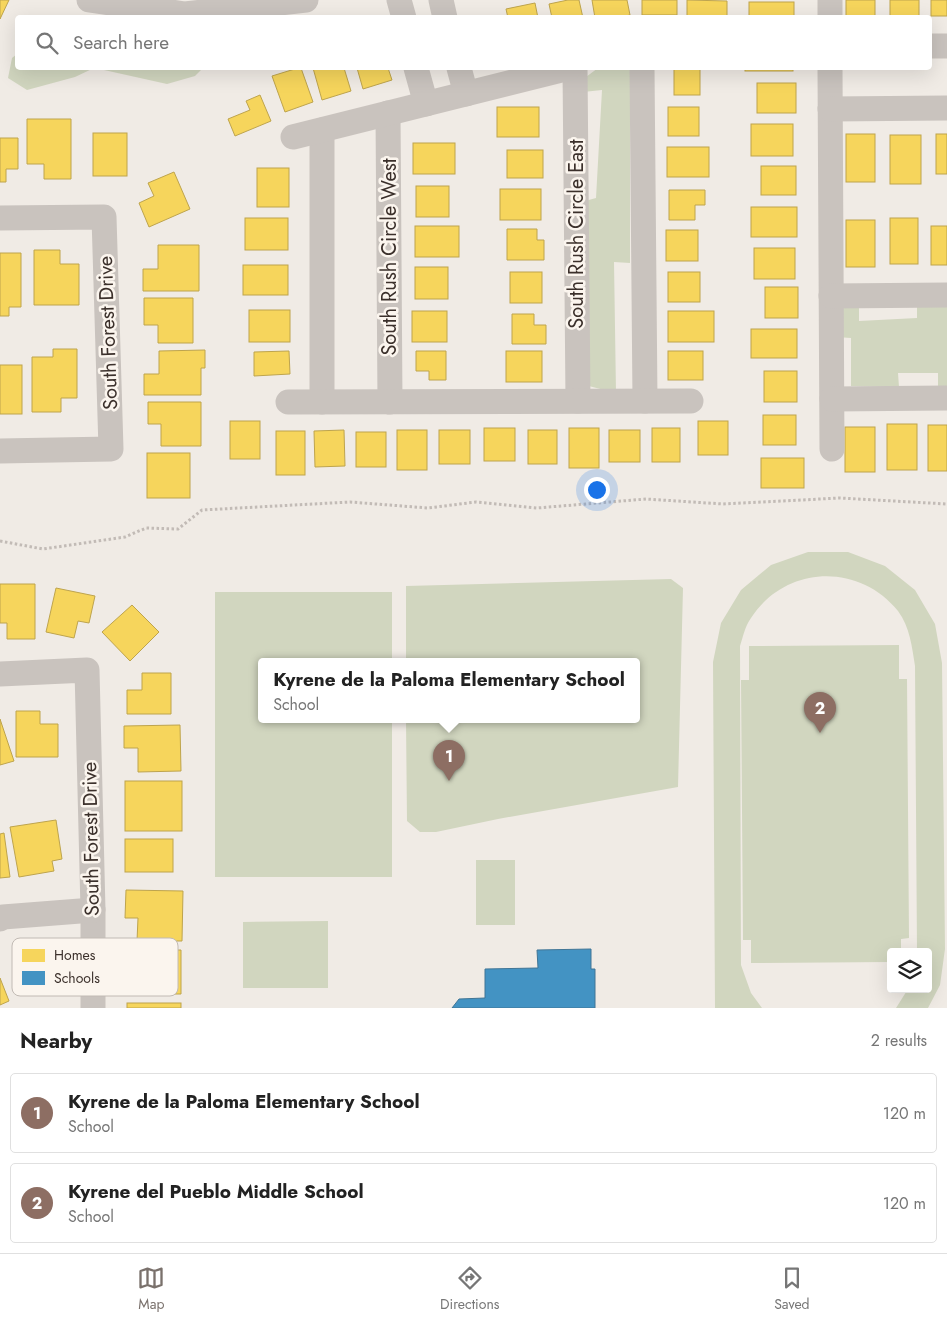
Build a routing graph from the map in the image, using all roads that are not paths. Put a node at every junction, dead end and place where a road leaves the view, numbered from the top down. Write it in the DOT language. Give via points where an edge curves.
graph roads {
  1 [pos="89,0"];
  2 [pos="306,0"];
  3 [pos="399,0"];
  4 [pos="441,0"];
  5 [pos="830,0"];
  6 [pos="403,15"];
  7 [pos="444,15"];
  8 [pos="830,15"];
  9 [pos="932,46"];
  10 [pos="947,46"];
  11 [pos="418,70"];
  12 [pos="458,70"];
  13 [pos="561,70"];
  14 [pos="575,70"];
  15 [pos="642,70"];
  16 [pos="830,70"];
  17 [pos="446,99"];
  18 [pos="947,108"];
  19 [pos="830,109"];
  20 [pos="388,114"];
  21 [pos="322,130"];
  22 [pos="293,137"];
  23 [pos="0,218"];
  24 [pos="947,295"];
  25 [pos="831,296"];
  26 [pos="947,398"];
  27 [pos="832,399"];
  28 [pos="578,401"];
  29 [pos="645,401"];
  30 [pos="691,401"];
  31 [pos="288,402"];
  32 [pos="322,402"];
  33 [pos="390,402"];
  34 [pos="832,449"];
  35 [pos="0,451"];
  36 [pos="0,674"];
  37 [pos="93,910"];
  38 [pos="0,919"];
  39 [pos="93,938"];
  1 -- 2 [label="street" via="185,14"];
  3 -- 6 [label="street"];
  4 -- 7 [label="street"];
  5 -- 8 [label="street"];
  9 -- 10 [label="street"];
  11 -- 17 [label="street"];
  12 -- 17 [label="street"];
  13 -- 17 [label="street"];
  14 -- 28 [label="street, South Rush Circle East"];
  15 -- 29 [label="street"];
  16 -- 19 [label="street"];
  17 -- 20 [label="street"];
  18 -- 19 [label="street"];
  19 -- 25 [label="street"];
  20 -- 21 [label="street"];
  20 -- 33 [label="street, South Rush Circle West"];
  21 -- 22 [label="street"];
  21 -- 32 [label="street"];
  23 -- 35 [label="street, South Forest Drive" via="104,217 111,449"];
  24 -- 25 [label="street"];
  25 -- 27 [label="street"];
  26 -- 27 [label="street"];
  27 -- 34 [label="street"];
  28 -- 29 [label="street"];
  28 -- 33 [label="street"];
  29 -- 30 [label="street"];
  31 -- 32 [label="street"];
  32 -- 33 [label="street"];
  36 -- 37 [label="street, South Forest Drive" via="86,670"];
  37 -- 38 [label="street"];
  37 -- 39 [label="street, South Forest Drive"];
}
